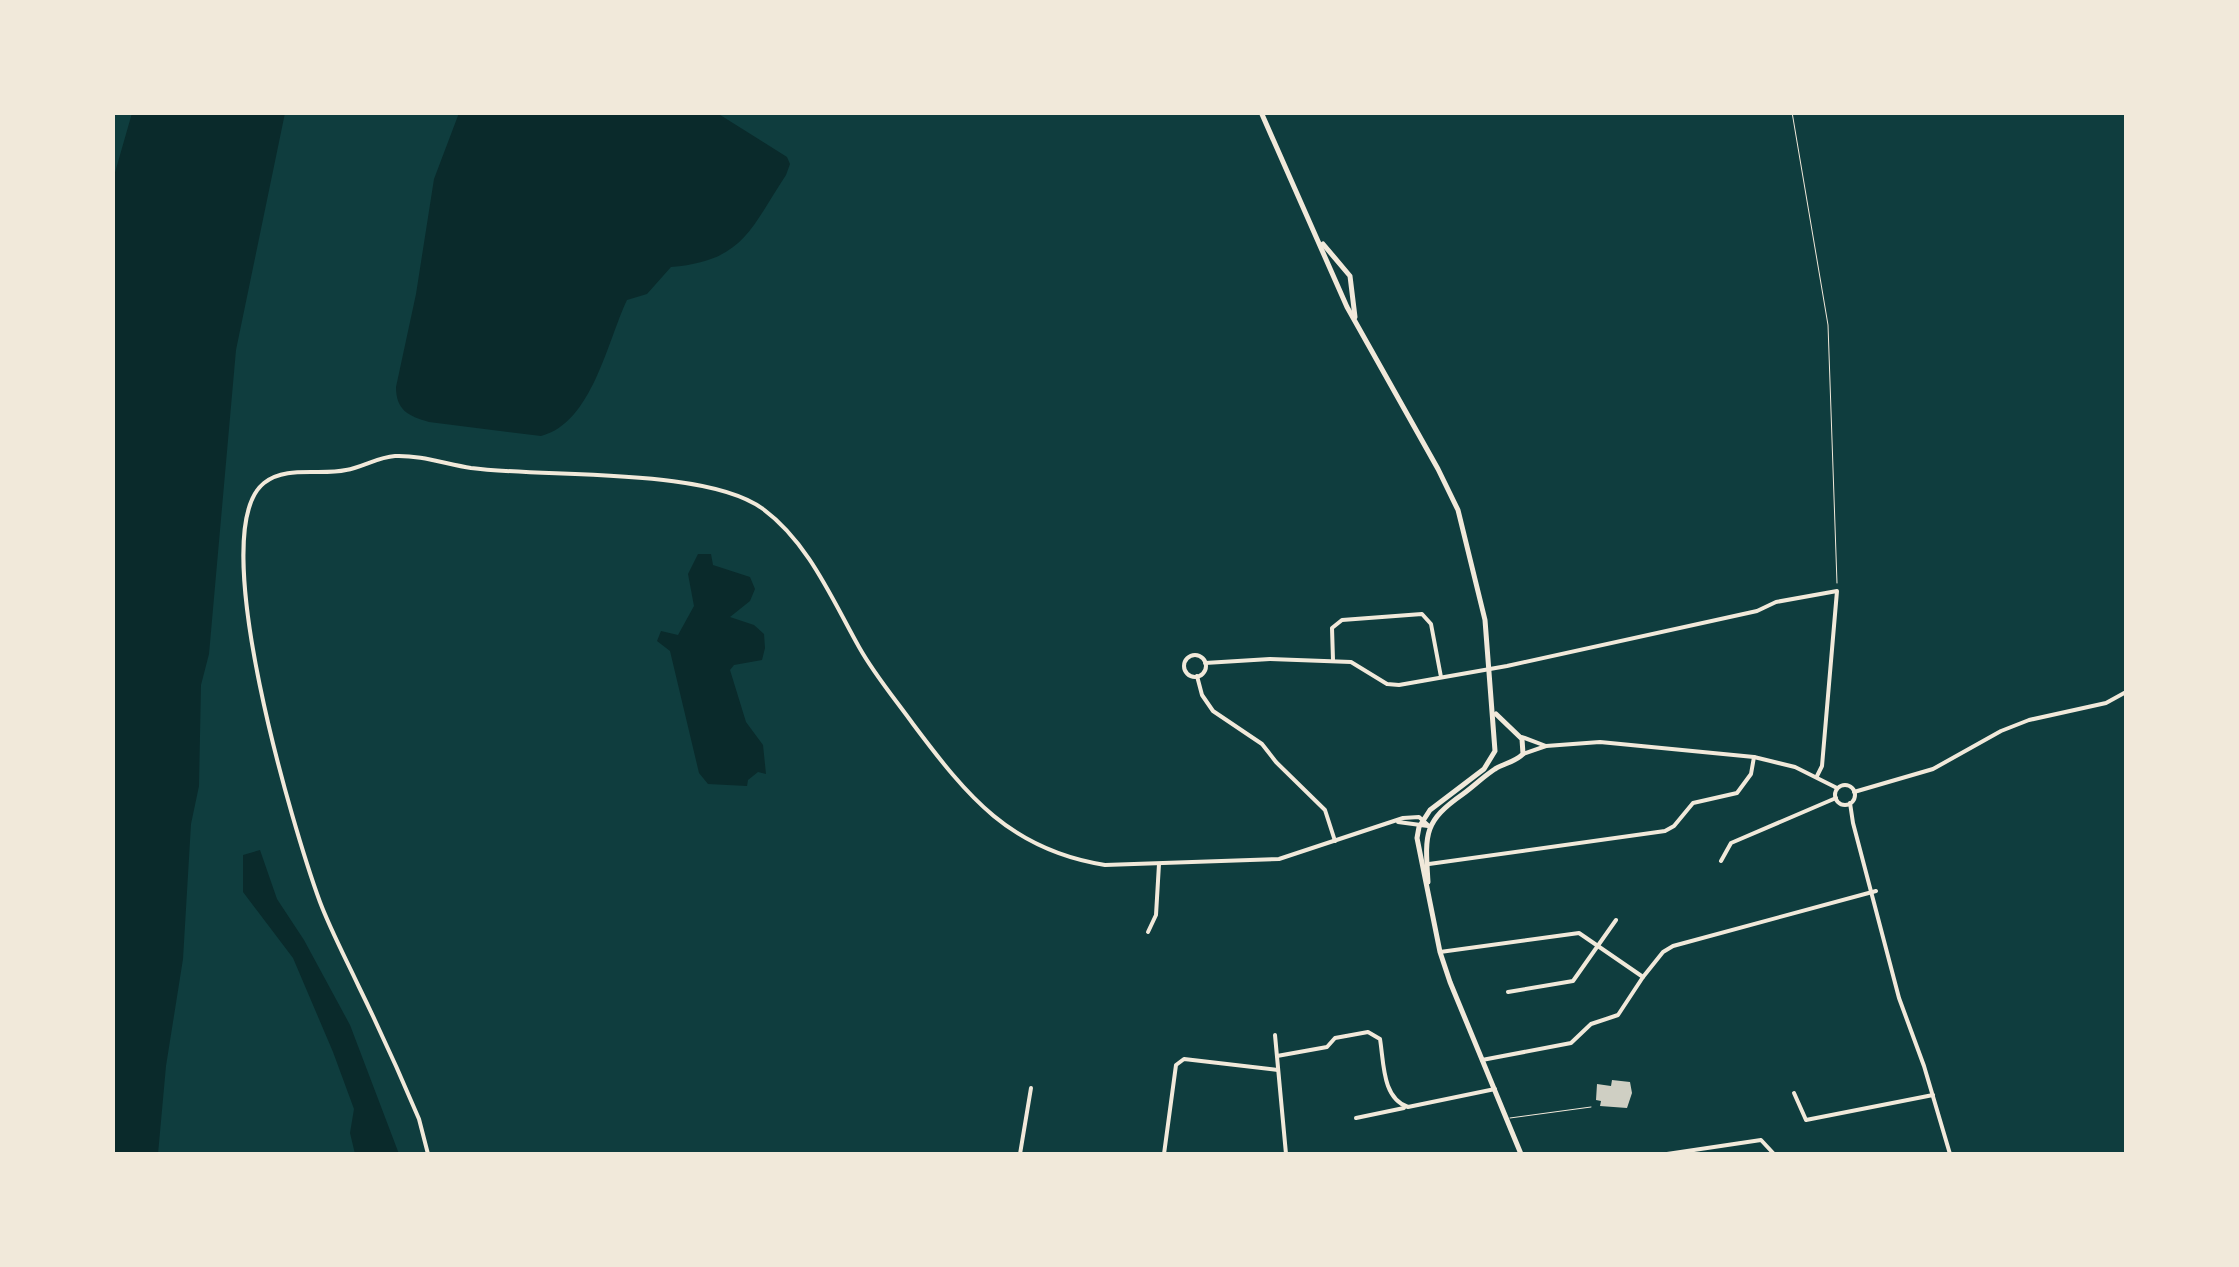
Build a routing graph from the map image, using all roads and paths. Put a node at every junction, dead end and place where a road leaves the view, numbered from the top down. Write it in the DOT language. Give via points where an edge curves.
graph roads {
  1 [pos="1262,112"];
  2 [pos="1792,112"];
  3 [pos="1319,237"];
  4 [pos="1357,325"];
  5 [pos="1837,591"];
  6 [pos="1334,660"];
  7 [pos="1206,663"];
  8 [pos="1491,669"];
  9 [pos="1197,676"];
  10 [pos="1441,677"];
  11 [pos="2126,684"];
  12 [pos="2126,692"];
  13 [pos="2119,696"];
  14 [pos="1494,712"];
  15 [pos="1516,734"];
  16 [pos="1496,740"];
  17 [pos="1546,746"];
  18 [pos="1495,751"];
  19 [pos="1523,754"];
  20 [pos="1754,757"];
  21 [pos="1510,762"];
  22 [pos="1817,776"];
  23 [pos="1838,788"];
  24 [pos="1854,792"];
  25 [pos="1838,800"];
  26 [pos="1850,803"];
  27 [pos="1422,819"];
  28 [pos="1394,822"];
  29 [pos="1853,822"];
  30 [pos="1419,826"];
  31 [pos="1429,826"];
  32 [pos="1335,841"];
  33 [pos="1721,861"];
  34 [pos="1159,864"];
  35 [pos="1427,864"];
  36 [pos="1873,890"];
  37 [pos="1616,920"];
  38 [pos="1148,932"];
  39 [pos="1598,946"];
  40 [pos="1440,952"];
  41 [pos="1643,978"];
  42 [pos="1508,992"];
  43 [pos="1275,1035"];
  44 [pos="1277,1056"];
  45 [pos="1482,1060"];
  46 [pos="1278,1070"];
  47 [pos="1031,1088"];
  48 [pos="1495,1089"];
  49 [pos="1794,1093"];
  50 [pos="1933,1095"];
  51 [pos="1590,1106"];
  52 [pos="1408,1107"];
  53 [pos="1356,1118"];
  54 [pos="1508,1118"];
  55 [pos="428,1154"];
  56 [pos="1020,1154"];
  57 [pos="1164,1154"];
  58 [pos="1286,1154"];
  59 [pos="1521,1154"];
  60 [pos="1666,1154"];
  61 [pos="1774,1154"];
  62 [pos="1950,1154"];
  1 -- 3 [label="main road"];
  2 -- 5 [label="path" via="1828,324"];
  3 -- 4 [label="main road"];
  3 -- 4 [label="main road" via="1350,276"];
  4 -- 8 [label="main road" via="1458,510"];
  5 -- 8 [label="street"];
  5 -- 22 [label="street"];
  6 -- 7 [label="street"];
  6 -- 10 [label="street" via="1361,665 1387,684"];
  6 -- 10 [label="street" via="1332,628 1342,620 1422,614 1431,624"];
  7 -- 9 [label="street"];
  7 -- 9 [label="street" via="1198,656 1186,660 1186,670"];
  8 -- 10 [label="street"];
  8 -- 14 [label="main road"];
  9 -- 32 [label="street" via="1213,712 1262,744 1325,810"];
  11 -- 13 [label="street"];
  12 -- 13 [label="street"];
  13 -- 24 [label="street" via="2029,720 1933,769"];
  14 -- 15 [label="main road"];
  14 -- 16 [label="main road"];
  15 -- 16 [label="main road"];
  15 -- 17 [label="street"];
  15 -- 19 [label="main road"];
  16 -- 18 [label="main road"];
  17 -- 19 [label="street"];
  17 -- 20 [label="street" via="1600,742"];
  18 -- 21 [label="main road"];
  18 -- 27 [label="main road" via="1484,769"];
  19 -- 21 [label="main road"];
  20 -- 22 [label="street"];
  20 -- 35 [label="street" via="1737,793 1693,803 1665,831"];
  21 -- 31 [label="main road" via="1448,804"];
  22 -- 23 [label="street"];
  23 -- 24 [label="street" via="1847,785"];
  23 -- 25 [label="street"];
  24 -- 26 [label="street"];
  25 -- 26 [label="street"];
  25 -- 29 [label="street"];
  25 -- 33 [label="street" via="1731,842"];
  26 -- 29 [label="street"];
  27 -- 28 [label="street"];
  27 -- 30 [label="main road"];
  27 -- 31 [label="street"];
  28 -- 30 [label="street"];
  28 -- 32 [label="street"];
  29 -- 36 [label="street"];
  30 -- 31 [label="street"];
  30 -- 35 [label="main road"];
  31 -- 35 [label="main road"];
  32 -- 34 [label="street" via="1278,859"];
  34 -- 38 [label="street" via="1156,915"];
  34 -- 55 [label="street" via="1082,861 1018,835 987,813 865,659 800,547 750,500 657,481 506,473 417,458 277,475 254,493 244,534 250,638 290,813 321,906 404,1083"];
  35 -- 40 [label="main road"];
  36 -- 41 [label="street" via="1673,946"];
  36 -- 50 [label="street"];
  37 -- 39 [label="street"];
  39 -- 40 [label="street" via="1566,932"];
  39 -- 41 [label="street"];
  39 -- 42 [label="street" via="1574,981"];
  40 -- 45 [label="main road"];
  41 -- 45 [label="street" via="1618,1014 1591,1024 1571,1044"];
  43 -- 44 [label="street"];
  44 -- 46 [label="street"];
  44 -- 52 [label="street" via="1375,1034 1389,1091"];
  45 -- 48 [label="main road"];
  46 -- 57 [label="street" via="1184,1060 1176,1066"];
  46 -- 58 [label="street"];
  47 -- 56 [label="street"];
  48 -- 52 [label="street"];
  48 -- 54 [label="main road"];
  49 -- 50 [label="street" via="1806,1120"];
  50 -- 62 [label="street"];
  51 -- 54 [label="lane"];
  52 -- 53 [label="street"];
  54 -- 59 [label="main road"];
  60 -- 61 [label="street" via="1761,1140"];
}
